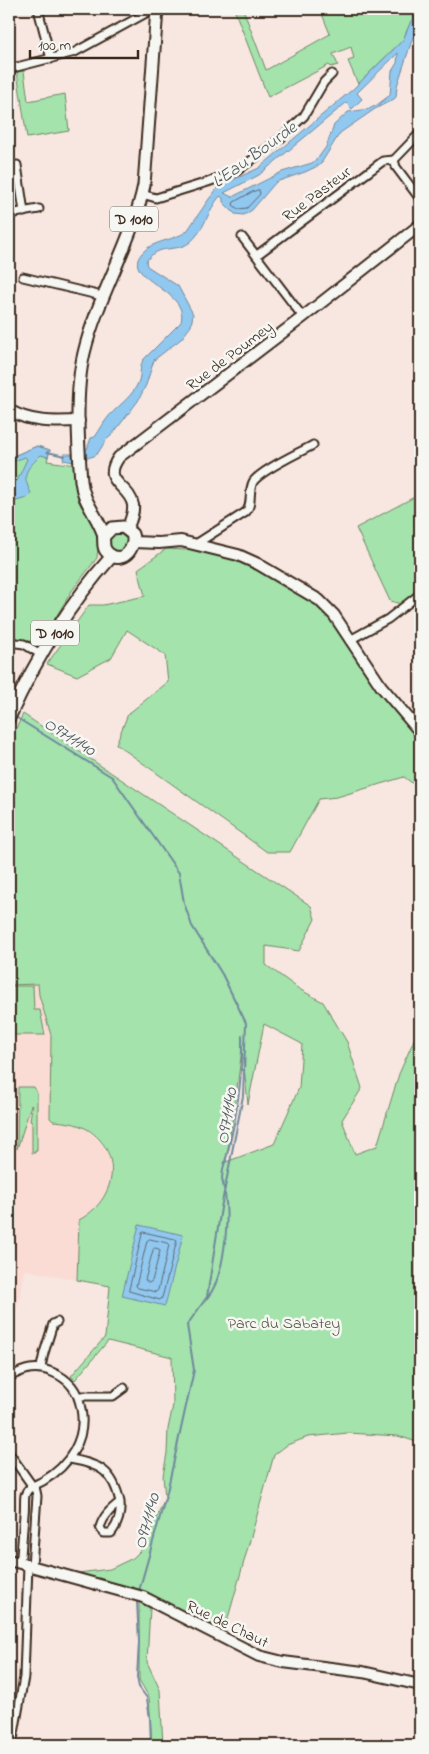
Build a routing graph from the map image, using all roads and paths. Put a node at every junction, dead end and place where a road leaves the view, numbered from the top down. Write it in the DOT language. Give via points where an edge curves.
graph roads {
  1 [pos="38,9"];
  2 [pos="157,9"];
  3 [pos="51,59"];
  4 [pos="9,69"];
  5 [pos="332,74"];
  6 [pos="420,133"];
  7 [pos="394,160"];
  8 [pos="17,165"];
  9 [pos="142,194"];
  10 [pos="420,199"];
  11 [pos="39,210"];
  12 [pos="24,212"];
  13 [pos="9,214"];
  14 [pos="420,225"];
  15 [pos="242,237"];
  16 [pos="257,255"];
  17 [pos="22,277"];
  18 [pos="102,296"];
  19 [pos="303,317"];
  20 [pos="9,410"];
  21 [pos="79,421"];
  22 [pos="313,445"];
  23 [pos="127,529"];
  24 [pos="108,532"];
  25 [pos="134,542"];
  26 [pos="196,544"];
  27 [pos="108,552"];
  28 [pos="420,594"];
  29 [pos="350,640"];
  30 [pos="9,642"];
  31 [pos="39,653"];
  32 [pos="9,707"];
  33 [pos="9,718"];
  34 [pos="420,732"];
  35 [pos="57,1322"];
  36 [pos="42,1367"];
  37 [pos="9,1377"];
  38 [pos="124,1388"];
  39 [pos="79,1396"];
  40 [pos="9,1454"];
  41 [pos="70,1459"];
  42 [pos="32,1486"];
  43 [pos="120,1502"];
  44 [pos="22,1564"];
  45 [pos="420,1685"];
  46 [pos="420,1741"];
  47 [pos="12,1745"];
  48 [pos="420,1745"];
  1 -- 3 [label="street"];
  2 -- 3 [label="street" via="84,48"];
  2 -- 9 [label="main road, D 1010"];
  3 -- 4 [label="street"];
  5 -- 9 [label="street" via="304,116 237,171 156,198"];
  6 -- 7 [label="street, Rue Pasteur"];
  7 -- 10 [label="street"];
  7 -- 16 [label="street, Rue Pasteur" via="383,161"];
  8 -- 12 [label="street"];
  9 -- 18 [label="main road, D 1010"];
  11 -- 12 [label="street"];
  12 -- 13 [label="street"];
  14 -- 19 [label="street, Rue de Poumey"];
  15 -- 16 [label="street"];
  16 -- 19 [label="street"];
  17 -- 18 [label="street"];
  18 -- 21 [label="main road, D 1010" via="82,363"];
  19 -- 23 [label="street, Rue de Poumey" via="114,463 116,483 129,495 133,504"];
  20 -- 21 [label="street" via="36,420"];
  21 -- 24 [label="main road, D 1010" via="84,497"];
  22 -- 26 [label="street" via="259,475 252,484 249,509"];
  23 -- 24 [label="main road" via="119,526"];
  23 -- 25 [label="main road"];
  24 -- 27 [label="main road"];
  25 -- 26 [label="street" via="175,540"];
  25 -- 27 [label="main road" via="131,550 121,557"];
  26 -- 29 [label="street" via="250,560 319,600 334,615"];
  27 -- 31 [label="main road, D 1010" via="100,558 69,601"];
  28 -- 29 [label="street" via="388,619"];
  29 -- 34 [label="street" via="381,686"];
  30 -- 31 [label="street" via="24,644"];
  31 -- 32 [label="main road, D 1010"];
  31 -- 33 [label="main road, D 1010"];
  35 -- 36 [label="street" via="53,1324"];
  36 -- 37 [label="street" via="24,1369"];
  36 -- 39 [label="street" via="72,1384"];
  38 -- 39 [label="street" via="113,1396"];
  39 -- 41 [label="street" via="82,1433"];
  40 -- 42 [label="street"];
  41 -- 42 [label="street"];
  41 -- 43 [label="street" via="99,1466 111,1478"];
  42 -- 44 [label="street" via="37,1496"];
  42 -- 44 [label="street" via="25,1494"];
  44 -- 45 [label="street, Rue de Chaut" via="143,1597 259,1656 363,1672"];
  44 -- 47 [label="street" via="24,1677"];
  46 -- 48 [label="street"];
}
